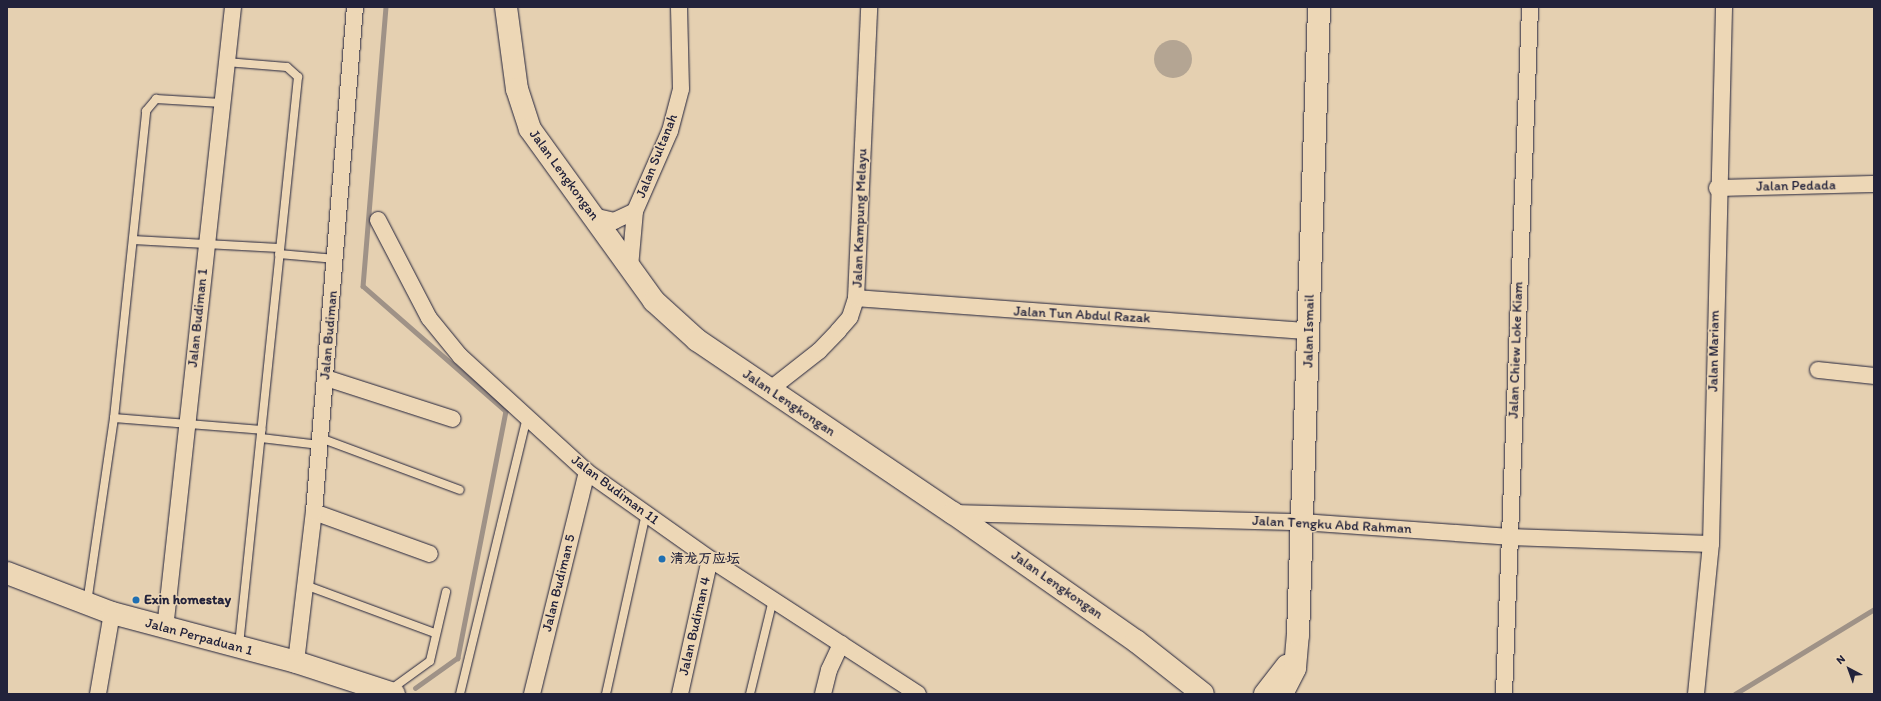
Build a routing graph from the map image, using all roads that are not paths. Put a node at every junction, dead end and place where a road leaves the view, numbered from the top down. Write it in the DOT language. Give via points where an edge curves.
graph roads {
  1 [pos="233,7"];
  2 [pos="355,7"];
  3 [pos="506,7"];
  4 [pos="679,7"];
  5 [pos="869,7"];
  6 [pos="1320,7"];
  7 [pos="1530,7"];
  8 [pos="1724,7"];
  9 [pos="226,62"];
  10 [pos="222,103"];
  11 [pos="1874,184"];
  12 [pos="1717,188"];
  13 [pos="634,211"];
  14 [pos="593,216"];
  15 [pos="378,220"];
  16 [pos="133,240"];
  17 [pos="206,245"];
  18 [pos="279,251"];
  19 [pos="336,259"];
  20 [pos="630,267"];
  21 [pos="856,298"];
  22 [pos="1308,331"];
  23 [pos="1818,370"];
  24 [pos="1874,376"];
  25 [pos="326,378"];
  26 [pos="768,391"];
  27 [pos="527,417"];
  28 [pos="114,418"];
  29 [pos="453,419"];
  30 [pos="187,424"];
  31 [pos="261,434"];
  32 [pos="320,442"];
  33 [pos="587,472"];
  34 [pos="460,490"];
  35 [pos="314,512"];
  36 [pos="953,513"];
  37 [pos="646,514"];
  38 [pos="1302,522"];
  39 [pos="1509,537"];
  40 [pos="1711,544"];
  41 [pos="430,554"];
  42 [pos="710,559"];
  43 [pos="7,573"];
  44 [pos="305,585"];
  45 [pos="446,592"];
  46 [pos="773,600"];
  47 [pos="87,604"];
  48 [pos="112,614"];
  49 [pos="165,629"];
  50 [pos="435,633"];
  51 [pos="841,644"];
  52 [pos="238,648"];
  53 [pos="1296,654"];
  54 [pos="296,662"];
  55 [pos="391,693"];
  56 [pos="98,694"];
  57 [pos="460,694"];
  58 [pos="532,694"];
  59 [pos="606,694"];
  60 [pos="680,694"];
  61 [pos="750,694"];
  62 [pos="823,694"];
  63 [pos="918,694"];
  64 [pos="1204,694"];
  65 [pos="1265,694"];
  66 [pos="1282,694"];
  67 [pos="1504,694"];
  68 [pos="1696,694"];
  1 -- 9 [label="street, Jalan Budiman 1"];
  2 -- 19 [label="street, Jalan Budiman"];
  3 -- 14 [label="street, Jalan Lengkongan" via="517,89 530,129"];
  4 -- 13 [label="street, Jalan Sultanah" via="681,89 676,112"];
  5 -- 21 [label="street, Jalan Kampung Melayu"];
  6 -- 22 [label="street, Jalan Ismail"];
  7 -- 39 [label="street, Jalan Chiew Loke Kiam"];
  8 -- 12 [label="street, Jalan Mariam"];
  9 -- 10 [label="street, Jalan Budiman 1"];
  9 -- 18 [label="lane" via="287,67 298,77"];
  10 -- 16 [label="lane" via="156,99 148,104"];
  10 -- 17 [label="street, Jalan Budiman 1"];
  11 -- 12 [label="street, Jalan Pedada"];
  12 -- 40 [label="street, Jalan Mariam"];
  13 -- 14 [label="street, Jalan Sultanah" via="614,221"];
  13 -- 20 [label="street"];
  14 -- 20 [label="street, Jalan Lengkongan"];
  15 -- 27 [label="street, Jalan Budiman 11" via="429,318 460,356"];
  16 -- 17 [label="lane"];
  16 -- 28 [label="lane"];
  17 -- 18 [label="lane"];
  17 -- 30 [label="street, Jalan Budiman 1"];
  18 -- 19 [label="lane"];
  18 -- 31 [label="lane"];
  19 -- 25 [label="street, Jalan Budiman"];
  20 -- 26 [label="street, Jalan Lengkongan" via="654,301 697,340"];
  21 -- 22 [label="street, Jalan Tun Abdul Razak"];
  21 -- 26 [label="street, Jalan Kampung Melayu" via="850,317 829,341"];
  22 -- 38 [label="street, Jalan Ismail"];
  23 -- 24 [label="street"];
  25 -- 29 [label="street"];
  25 -- 32 [label="street, Jalan Budiman"];
  26 -- 36 [label="street, Jalan Lengkongan"];
  27 -- 33 [label="street, Jalan Budiman 11"];
  27 -- 57 [label="lane"];
  28 -- 30 [label="lane"];
  28 -- 47 [label="lane"];
  30 -- 31 [label="lane"];
  30 -- 49 [label="street, Jalan Budiman 1"];
  31 -- 32 [label="lane"];
  31 -- 52 [label="lane"];
  32 -- 34 [label="lane"];
  32 -- 35 [label="street, Jalan Budiman"];
  33 -- 37 [label="street, Jalan Budiman 11"];
  33 -- 58 [label="street, Jalan Budiman 5"];
  35 -- 41 [label="street"];
  35 -- 44 [label="street, Jalan Budiman"];
  36 -- 38 [label="street, Jalan Tengku Abd Rahman"];
  36 -- 64 [label="street, Jalan Lengkongan" via="1136,641"];
  37 -- 42 [label="street, Jalan Budiman 11"];
  37 -- 59 [label="lane"];
  38 -- 39 [label="street, Jalan Tengku Abd Rahman"];
  38 -- 53 [label="street, Jalan Ismail"];
  39 -- 40 [label="street, Jalan Tengku Abd Rahman"];
  39 -- 67 [label="street, Jalan Chiew Loke Kiam"];
  40 -- 68 [label="street, Jalan Mariam"];
  42 -- 46 [label="street, Jalan Budiman 11"];
  42 -- 60 [label="street, Jalan Budiman 4"];
  43 -- 47 [label="street, Jalan Perpaduan 1"];
  44 -- 50 [label="lane"];
  44 -- 54 [label="street, Jalan Budiman"];
  45 -- 50 [label="lane"];
  46 -- 51 [label="street, Jalan Budiman 11"];
  46 -- 61 [label="lane"];
  47 -- 48 [label="street, Jalan Perpaduan 1"];
  48 -- 49 [label="street, Jalan Perpaduan 1"];
  48 -- 56 [label="street"];
  49 -- 52 [label="street, Jalan Perpaduan 1"];
  50 -- 55 [label="lane" via="430,661"];
  51 -- 62 [label="street" via="829,670"];
  51 -- 63 [label="street, Jalan Budiman 11"];
  52 -- 54 [label="street, Jalan Perpaduan 1"];
  53 -- 65 [label="street"];
  53 -- 66 [label="street, Jalan Ismail" via="1295,668"];
  54 -- 55 [label="street, Jalan Perpaduan 1"];
}
